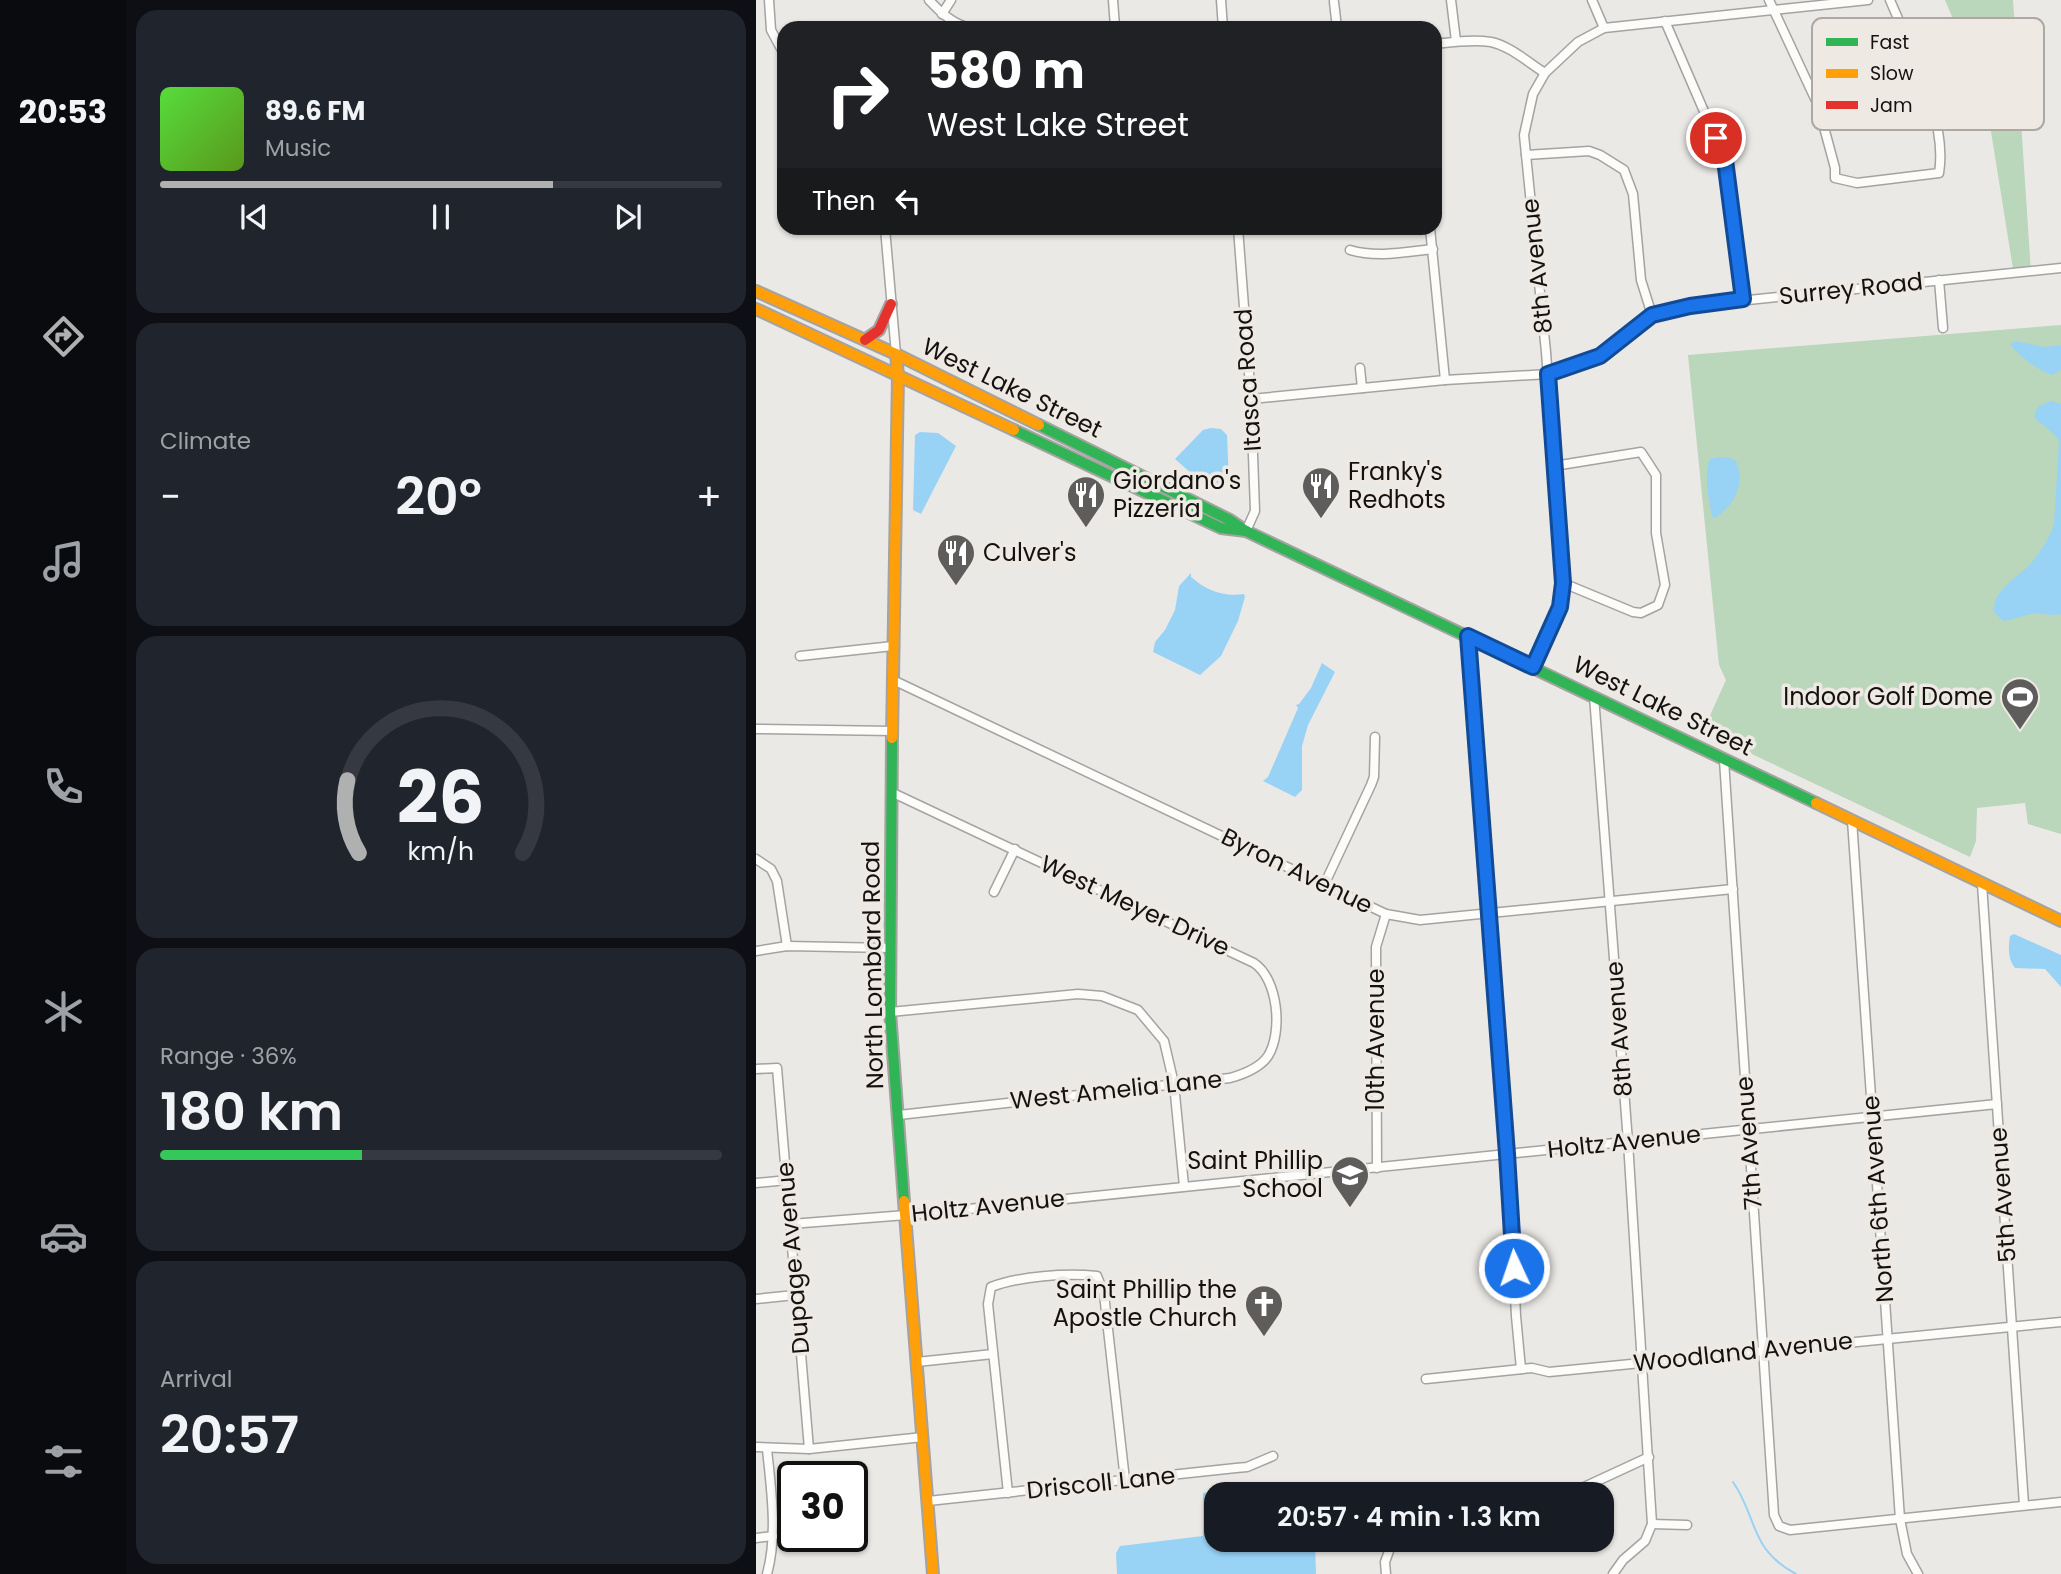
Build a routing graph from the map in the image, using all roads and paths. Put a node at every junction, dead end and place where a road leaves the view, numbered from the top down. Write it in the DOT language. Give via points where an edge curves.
graph roads {
  1 [pos="769,0"];
  2 [pos="929,0"];
  3 [pos="951,0"];
  4 [pos="1113,0"];
  5 [pos="1221,0"];
  6 [pos="1451,0"];
  7 [pos="1592,0"];
  8 [pos="1769,0"];
  9 [pos="1868,0"];
  10 [pos="1890,0"];
  11 [pos="1334,2"];
  12 [pos="1774,10"];
  13 [pos="942,14"];
  14 [pos="1897,18"];
  15 [pos="953,21"];
  16 [pos="1115,21"];
  17 [pos="1222,21"];
  18 [pos="1336,21"];
  19 [pos="1665,21"];
  20 [pos="1604,28"];
  21 [pos="777,41"];
  22 [pos="1456,41"];
  23 [pos="1442,43"];
  24 [pos="1545,73"];
  25 [pos="1812,95"];
  26 [pos="1825,130"];
  27 [pos="1936,130"];
  28 [pos="1526,155"];
  29 [pos="886,235"];
  30 [pos="1239,235"];
  31 [pos="1431,235"];
  32 [pos="1433,249"];
  33 [pos="1350,250"];
  34 [pos="2061,268"];
  35 [pos="1939,280"];
  36 [pos="756,291"];
  37 [pos="1743,299"];
  38 [pos="891,304"];
  39 [pos="756,309"];
  40 [pos="1652,315"];
  41 [pos="1943,328"];
  42 [pos="865,340"];
  43 [pos="896,354"];
  44 [pos="1360,368"];
  45 [pos="1548,374"];
  46 [pos="898,376"];
  47 [pos="1446,380"];
  48 [pos="1362,388"];
  49 [pos="1251,399"];
  50 [pos="1554,466"];
  51 [pos="1246,531"];
  52 [pos="1563,583"];
  53 [pos="1468,636"];
  54 [pos="893,646"];
  55 [pos="800,656"];
  56 [pos="1533,667"];
  57 [pos="893,680"];
  58 [pos="1594,696"];
  59 [pos="756,729"];
  60 [pos="893,731"];
  61 [pos="1374,737"];
  62 [pos="1724,760"];
  63 [pos="891,792"];
  64 [pos="1852,820"];
  65 [pos="1015,849"];
  66 [pos="759,861"];
  67 [pos="1325,883"];
  68 [pos="1982,884"];
  69 [pos="1733,889"];
  70 [pos="994,892"];
  71 [pos="1610,902"];
  72 [pos="1386,914"];
  73 [pos="1488,914"];
  74 [pos="2061,921"];
  75 [pos="786,946"];
  76 [pos="890,948"];
  77 [pos="756,951"];
  78 [pos="1254,963"];
  79 [pos="890,1012"];
  80 [pos="756,1069"];
  81 [pos="1174,1084"];
  82 [pos="1997,1104"];
  83 [pos="898,1115"];
  84 [pos="1872,1117"];
  85 [pos="1749,1129"];
  86 [pos="1628,1142"];
  87 [pos="1507,1154"];
  88 [pos="1377,1168"];
  89 [pos="788,1180"];
  90 [pos="756,1183"];
  91 [pos="1184,1186"];
  92 [pos="907,1215"];
  93 [pos="791,1224"];
  94 [pos="795,1295"];
  95 [pos="756,1299"];
  96 [pos="2061,1322"];
  97 [pos="2011,1326"];
  98 [pos="1888,1338"];
  99 [pos="1763,1351"];
  100 [pos="993,1354"];
  101 [pos="917,1362"];
  102 [pos="1643,1363"];
  103 [pos="1521,1369"];
  104 [pos="1426,1379"];
  105 [pos="923,1437"];
  106 [pos="756,1447"];
  107 [pos="767,1448"];
  108 [pos="810,1449"];
  109 [pos="1273,1456"];
  110 [pos="1649,1457"];
  111 [pos="1125,1480"];
  112 [pos="1595,1482"];
  113 [pos="1008,1493"];
  114 [pos="928,1501"];
  115 [pos="2061,1502"];
  116 [pos="2024,1506"];
  117 [pos="1900,1519"];
  118 [pos="1652,1524"];
  119 [pos="1687,1525"];
  120 [pos="773,1536"];
  121 [pos="756,1538"];
  122 [pos="1389,1552"];
  123 [pos="767,1574"];
  124 [pos="933,1574"];
  125 [pos="1386,1574"];
  126 [pos="1613,1574"];
  127 [pos="1918,1574"];
  1 -- 21 [label="street" via="771,30"];
  2 -- 13 [label="street"];
  3 -- 13 [label="street"];
  4 -- 16 [label="street"];
  5 -- 17 [label="street"];
  6 -- 22 [label="street"];
  7 -- 20 [label="street"];
  8 -- 12 [label="street"];
  9 -- 12 [label="street"];
  10 -- 14 [label="street"];
  11 -- 18 [label="street"];
  12 -- 19 [label="street"];
  12 -- 25 [label="street"];
  13 -- 15 [label="street"];
  19 -- 20 [label="street"];
  19 -- 37 [label="street" via="1725,160"];
  20 -- 24 [label="street" via="1578,42"];
  22 -- 23 [label="street"];
  22 -- 24 [label="street" via="1491,42"];
  24 -- 28 [label="street, 8th Avenue" via="1530,103 1524,135"];
  26 -- 27 [label="street" via="1835,178 1857,183 1939,173 1942,155"];
  28 -- 40 [label="street" via="1589,151 1624,170 1633,194 1641,280"];
  28 -- 45 [label="street, 8th Avenue"];
  29 -- 38 [label="street"];
  30 -- 49 [label="street, Itasca Road"];
  31 -- 32 [label="street"];
  32 -- 33 [label="street" via="1383,254"];
  32 -- 47 [label="street"];
  34 -- 35 [label="street, Surrey Road"];
  35 -- 37 [label="street, Surrey Road"];
  35 -- 41 [label="street, Surrey Road"];
  36 -- 42 [label="main road, West Lake Street"];
  37 -- 40 [label="street, Surrey Road"];
  38 -- 42 [label="main road" via="881,330"];
  38 -- 43 [label="street"];
  39 -- 46 [label="main road, West Lake Street"];
  40 -- 45 [label="street, Surrey Road" via="1600,356"];
  42 -- 43 [label="main road, West Lake Street"];
  43 -- 46 [label="main road, North Lombard Road"];
  43 -- 51 [label="main road, West Lake Street"];
  44 -- 48 [label="street"];
  45 -- 47 [label="street, Surrey Road"];
  45 -- 50 [label="street, 8th Avenue"];
  46 -- 51 [label="main road, West Lake Street" via="1221,528"];
  46 -- 54 [label="main road, North Lombard Road"];
  47 -- 48 [label="street, Surrey Road"];
  48 -- 49 [label="street, Surrey Road"];
  49 -- 51 [label="street, Itasca Road" via="1255,511"];
  50 -- 52 [label="street, 8th Avenue"];
  50 -- 52 [label="street" via="1641,452 1656,475 1656,530 1665,585 1658,605 1641,613"];
  51 -- 53 [label="main road, West Lake Street"];
  52 -- 56 [label="street, 8th Avenue" via="1560,607"];
  53 -- 56 [label="main road, West Lake Street"];
  53 -- 73 [label="street"];
  54 -- 55 [label="street"];
  54 -- 57 [label="main road, North Lombard Road"];
  56 -- 58 [label="main road, West Lake Street"];
  57 -- 60 [label="main road, North Lombard Road"];
  57 -- 67 [label="street, Byron Avenue"];
  58 -- 62 [label="main road, West Lake Street"];
  58 -- 71 [label="street, 8th Avenue"];
  59 -- 60 [label="street"];
  60 -- 63 [label="main road, North Lombard Road"];
  61 -- 67 [label="street" via="1374,777"];
  62 -- 64 [label="main road, West Lake Street"];
  62 -- 69 [label="street, 7th Avenue"];
  63 -- 65 [label="street, West Meyer Drive"];
  63 -- 76 [label="main road, North Lombard Road"];
  64 -- 68 [label="main road, West Lake Street"];
  64 -- 84 [label="street, North 6th Avenue"];
  65 -- 70 [label="street, West Meyer Drive"];
  65 -- 78 [label="street, West Meyer Drive"];
  66 -- 75 [label="street" via="771,869 777,881"];
  67 -- 72 [label="street, Byron Avenue"];
  68 -- 74 [label="main road, West Lake Street"];
  68 -- 82 [label="street, 5th Avenue"];
  69 -- 71 [label="street, Byron Avenue"];
  69 -- 85 [label="street, 7th Avenue"];
  71 -- 73 [label="street, Byron Avenue"];
  71 -- 86 [label="street, 8th Avenue"];
  72 -- 73 [label="street, Byron Avenue" via="1420,920"];
  72 -- 88 [label="street, 10th Avenue" via="1376,947"];
  73 -- 87 [label="street"];
  75 -- 76 [label="street"];
  75 -- 77 [label="street"];
  76 -- 79 [label="main road, North Lombard Road"];
  78 -- 81 [label="street, West Amelia Lane" via="1268,976 1274,995 1274,1037 1269,1054 1243,1074"];
  79 -- 81 [label="street" via="1068,994 1102,996 1138,1010 1151,1023 1167,1046"];
  79 -- 83 [label="main road, North Lombard Road"];
  80 -- 89 [label="street, Dupage Avenue" via="778,1068"];
  81 -- 83 [label="street, West Amelia Lane"];
  81 -- 91 [label="street"];
  82 -- 84 [label="street, Holtz Avenue"];
  82 -- 97 [label="street, 5th Avenue"];
  83 -- 92 [label="main road, North Lombard Road"];
  84 -- 85 [label="street, Holtz Avenue"];
  84 -- 98 [label="street, North 6th Avenue"];
  85 -- 86 [label="street, Holtz Avenue"];
  85 -- 99 [label="street, 7th Avenue"];
  86 -- 87 [label="street, Holtz Avenue"];
  86 -- 102 [label="street, 8th Avenue"];
  87 -- 88 [label="street, Holtz Avenue"];
  87 -- 103 [label="street"];
  88 -- 91 [label="street, Holtz Avenue"];
  89 -- 90 [label="street"];
  89 -- 93 [label="street, Dupage Avenue"];
  91 -- 92 [label="street, Holtz Avenue"];
  92 -- 93 [label="street, Holtz Avenue"];
  92 -- 101 [label="main road, North Lombard Road"];
  93 -- 94 [label="street, Dupage Avenue"];
  94 -- 95 [label="street"];
  94 -- 108 [label="street, Dupage Avenue"];
  96 -- 97 [label="street, Woodland Avenue"];
  97 -- 98 [label="street, Woodland Avenue"];
  97 -- 116 [label="street, 5th Avenue"];
  98 -- 99 [label="street, Woodland Avenue"];
  98 -- 117 [label="street, North 6th Avenue"];
  99 -- 102 [label="street, Woodland Avenue"];
  99 -- 117 [label="street, 7th Avenue" via="1774,1515 1779,1526 1790,1530"];
  100 -- 101 [label="street"];
  100 -- 111 [label="street" via="988,1304 991,1287 1078,1274 1097,1276 1104,1294"];
  100 -- 113 [label="street"];
  101 -- 105 [label="main road, North Lombard Road"];
  102 -- 103 [label="street, Woodland Avenue" via="1549,1372"];
  102 -- 110 [label="street, 8th Avenue"];
  103 -- 104 [label="street, Woodland Avenue"];
  105 -- 108 [label="street"];
  105 -- 114 [label="main road, North Lombard Road"];
  106 -- 107 [label="street"];
  107 -- 108 [label="street"];
  107 -- 120 [label="street"];
  109 -- 111 [label="street, Driscoll Lane" via="1247,1467"];
  110 -- 112 [label="street"];
  110 -- 118 [label="street, 8th Avenue"];
  111 -- 113 [label="street, Driscoll Lane"];
  113 -- 114 [label="street, Driscoll Lane"];
  114 -- 124 [label="main road, North Lombard Road"];
  115 -- 116 [label="street"];
  116 -- 117 [label="street"];
  117 -- 127 [label="street, North 6th Avenue" via="1907,1554"];
  118 -- 119 [label="street"];
  118 -- 126 [label="street" via="1646,1541"];
  120 -- 121 [label="street"];
  120 -- 123 [label="street"];
  122 -- 125 [label="street"];
}
